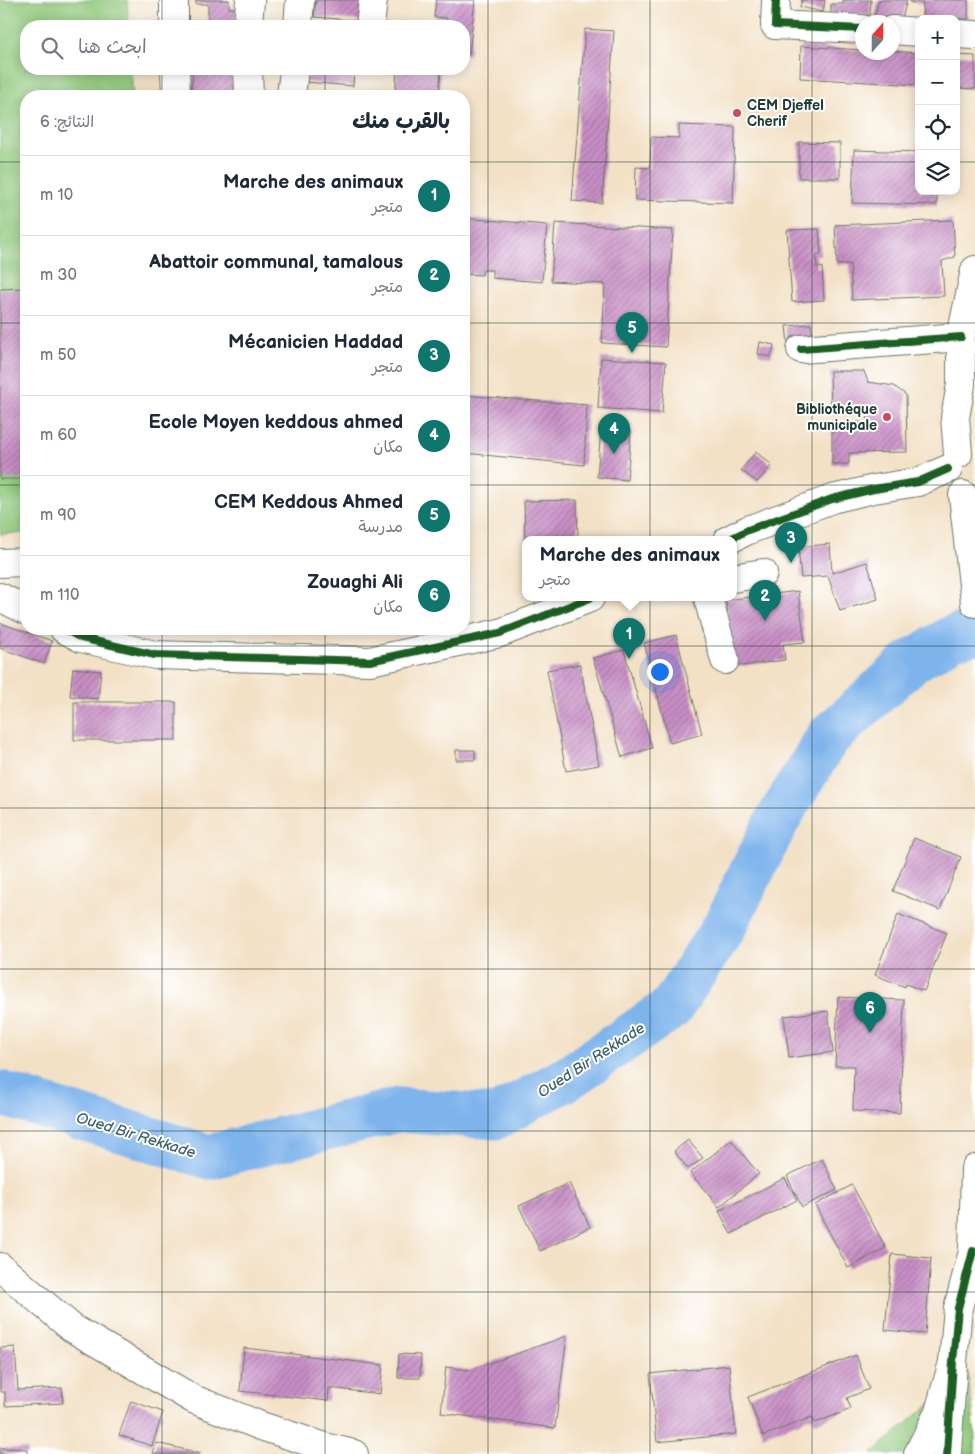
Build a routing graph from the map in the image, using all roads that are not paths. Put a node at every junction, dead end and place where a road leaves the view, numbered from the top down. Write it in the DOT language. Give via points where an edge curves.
graph roads {
  1 [pos="174,0"];
  2 [pos="250,0"];
  3 [pos="300,0"];
  4 [pos="373,0"];
  5 [pos="776,0"];
  6 [pos="174,20"];
  7 [pos="248,20"];
  8 [pos="298,20"];
  9 [pos="371,20"];
  10 [pos="855,29"];
  11 [pos="900,31"];
  12 [pos="915,32"];
  13 [pos="960,34"];
  14 [pos="975,34"];
  15 [pos="175,75"];
  16 [pos="248,75"];
  17 [pos="293,75"];
  18 [pos="176,90"];
  19 [pos="249,90"];
  20 [pos="292,90"];
  21 [pos="975,270"];
  22 [pos="961,337"];
  23 [pos="801,349"];
  24 [pos="961,384"];
  25 [pos="975,413"];
  26 [pos="962,475"];
  27 [pos="736,536"];
  28 [pos="0,562"];
  29 [pos="20,562"];
  30 [pos="763,573"];
  31 [pos="737,577"];
  32 [pos="974,593"];
  33 [pos="0,597"];
  34 [pos="582,601"];
  35 [pos="709,601"];
  36 [pos="20,607"];
  37 [pos="75,635"];
  38 [pos="725,660"];
  39 [pos="975,1168"];
  40 [pos="974,1255"];
  41 [pos="0,1267"];
  42 [pos="952,1362"];
  43 [pos="354,1454"];
  44 [pos="918,1454"];
  45 [pos="947,1454"];
  1 -- 6 [label="street"];
  2 -- 7 [label="street"];
  3 -- 8 [label="street"];
  4 -- 9 [label="street"];
  5 -- 10 [label="street" via="775,25"];
  11 -- 12 [label="street"];
  13 -- 14 [label="street"];
  15 -- 18 [label="street"];
  16 -- 19 [label="street"];
  17 -- 20 [label="street"];
  21 -- 22 [label="street"];
  22 -- 23 [label="street"];
  22 -- 24 [label="street"];
  24 -- 25 [label="street"];
  24 -- 26 [label="street" via="955,417"];
  26 -- 27 [label="street" via="832,499"];
  26 -- 32 [label="street"];
  28 -- 29 [label="street"];
  30 -- 31 [label="street"];
  33 -- 36 [label="street"];
  34 -- 37 [label="street" via="500,633 370,661 155,655"];
  35 -- 38 [label="street"];
  39 -- 40 [label="street"];
  40 -- 42 [label="street" via="958,1308"];
  41 -- 43 [label="street" via="72,1328 193,1399 260,1426"];
  42 -- 44 [label="street" via="939,1412"];
  42 -- 45 [label="street"];
}
